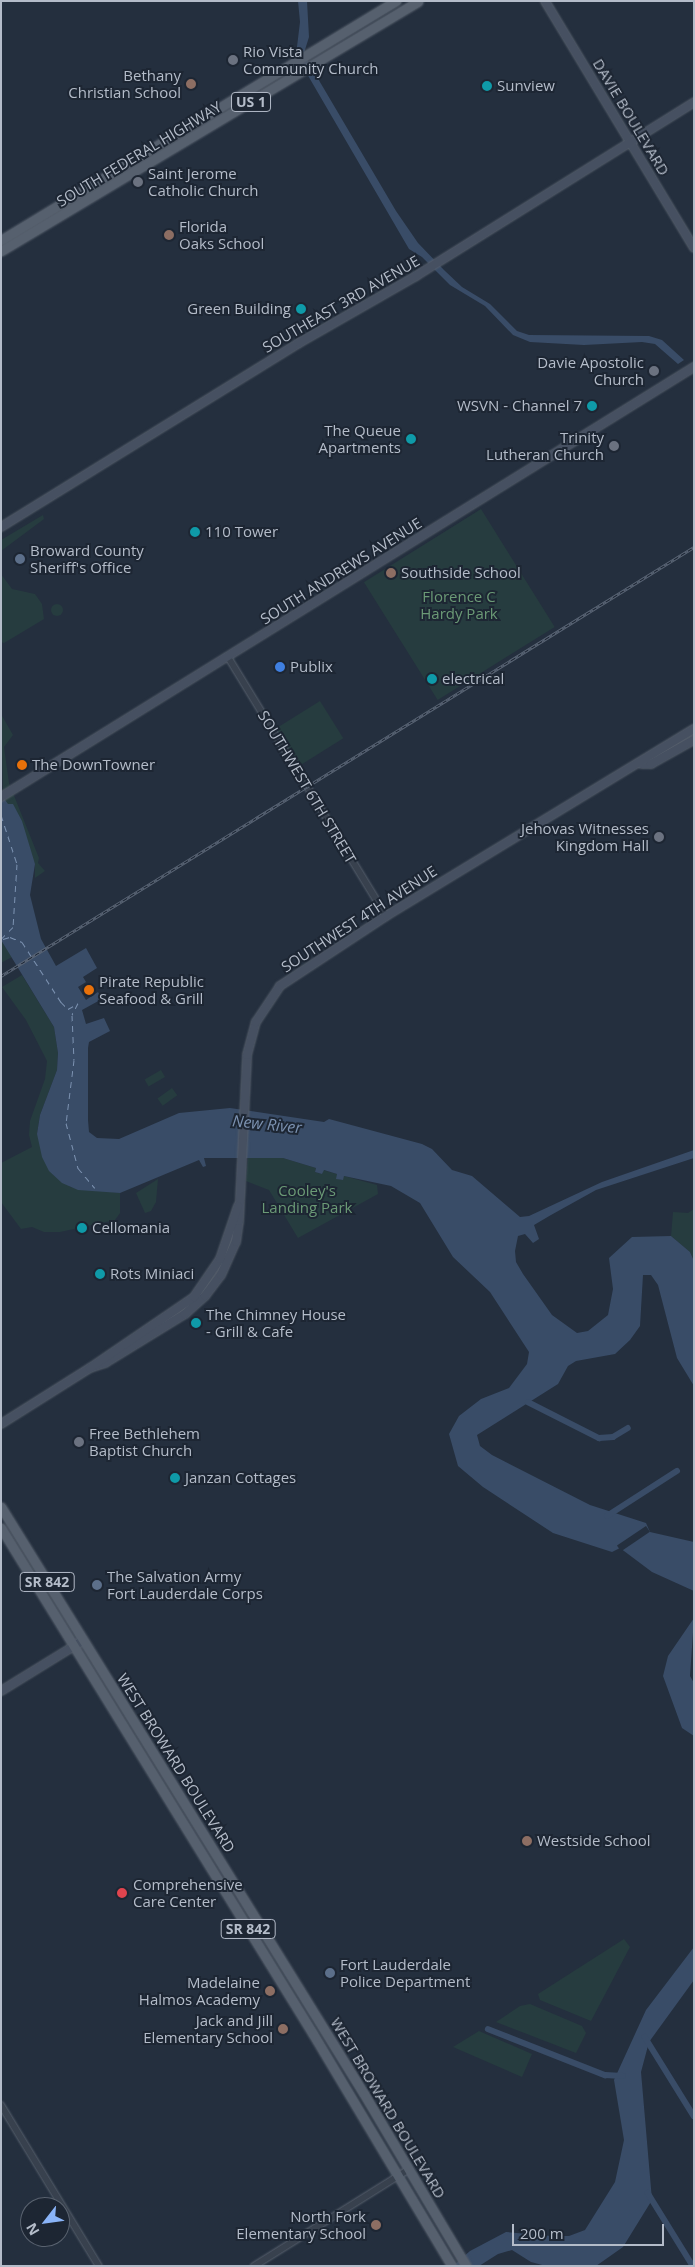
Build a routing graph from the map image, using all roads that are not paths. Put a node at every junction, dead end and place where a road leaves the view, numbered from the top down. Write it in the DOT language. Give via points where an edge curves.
graph roads {
  1 [pos="396,1"];
  2 [pos="418,1"];
  3 [pos="545,1"];
  4 [pos="384,8"];
  5 [pos="377,26"];
  6 [pos="351,28"];
  7 [pos="338,50"];
  8 [pos="252,88"];
  9 [pos="234,99"];
  10 [pos="694,102"];
  11 [pos="242,108"];
  12 [pos="227,117"];
  13 [pos="630,143"];
  14 [pos="1,240"];
  15 [pos="694,248"];
  16 [pos="1,251"];
  17 [pos="694,367"];
  18 [pos="1,527"];
  19 [pos="228,657"];
  20 [pos="694,729"];
  21 [pos="694,740"];
  22 [pos="642,764"];
  23 [pos="1,797"];
  24 [pos="386,916"];
  25 [pos="238,1203"];
  26 [pos="90,1368"];
  27 [pos="1,1424"];
  28 [pos="1,1506"];
  29 [pos="1,1528"];
  30 [pos="84,1640"];
  31 [pos="74,1647"];
  32 [pos="1,1691"];
  33 [pos="258,1944"];
  34 [pos="295,1982"];
  35 [pos="288,1992"];
  36 [pos="330,2038"];
  37 [pos="1,2105"];
  38 [pos="409,2169"];
  39 [pos="399,2175"];
  40 [pos="452,2265"];
  41 [pos="99,2266"];
  42 [pos="254,2266"];
  43 [pos="466,2266"];
  1 -- 4 [label="main road, US 1"];
  2 -- 5 [label="main road, SOUTH FEDERAL HIGHWAY / US 1"];
  3 -- 13 [label="main road, DAVIE BOULEVARD"];
  4 -- 5 [label="main road"];
  4 -- 6 [label="main road, US 1"];
  5 -- 7 [label="main road, SOUTH FEDERAL HIGHWAY / US 1"];
  6 -- 7 [label="main road"];
  6 -- 8 [label="main road, US 1"];
  7 -- 11 [label="main road, SOUTH FEDERAL HIGHWAY / US 1"];
  8 -- 9 [label="main road, SOUTH FEDERAL HIGHWAY / US 1"];
  8 -- 11 [label="main road"];
  9 -- 12 [label="main road"];
  9 -- 14 [label="main road, SOUTH FEDERAL HIGHWAY / US 1"];
  10 -- 13 [label="main road, SOUTHEAST 3RD AVENUE"];
  11 -- 12 [label="main road, SOUTH FEDERAL HIGHWAY / US 1"];
  12 -- 16 [label="main road, SOUTH FEDERAL HIGHWAY / US 1"];
  13 -- 15 [label="main road, DAVIE BOULEVARD"];
  13 -- 18 [label="main road, SOUTHEAST 3RD AVENUE"];
  17 -- 19 [label="main road, SOUTH ANDREWS AVENUE"];
  19 -- 23 [label="main road, SOUTH ANDREWS AVENUE"];
  19 -- 24 [label="street, SOUTHWEST 6TH STREET"];
  20 -- 22 [label="main road, SOUTHWEST 4TH AVENUE" via="646,757"];
  21 -- 22 [label="main road, SOUTHWEST 4TH AVENUE" via="651,764"];
  22 -- 24 [label="main road, SOUTHWEST 4TH AVENUE" via="575,799"];
  24 -- 25 [label="main road, SOUTHWEST 4TH AVENUE" via="302,970 276,991 253,1030 245,1076"];
  25 -- 26 [label="main road" via="220,1259 194,1297"];
  25 -- 26 [label="main road, SOUTHWEST 4TH AVENUE" via="236,1242 221,1275 198,1304 119,1355"];
  26 -- 27 [label="main road"];
  28 -- 30 [label="main road, WEST BROWARD BOULEVARD / SR 842"];
  29 -- 31 [label="main road, WEST BROWARD BOULEVARD / SR 842"];
  30 -- 31 [label="main road"];
  30 -- 34 [label="main road, WEST BROWARD BOULEVARD / SR 842"];
  31 -- 32 [label="main road"];
  31 -- 33 [label="main road, WEST BROWARD BOULEVARD / SR 842"];
  33 -- 34 [label="main road" via="265,1944 283,1974"];
  33 -- 35 [label="main road, WEST BROWARD BOULEVARD / SR 842"];
  34 -- 36 [label="main road, WEST BROWARD BOULEVARD / SR 842"];
  35 -- 36 [label="main road" via="297,1995 322,2034"];
  35 -- 39 [label="main road, WEST BROWARD BOULEVARD / SR 842"];
  36 -- 38 [label="main road, WEST BROWARD BOULEVARD / SR 842"];
  37 -- 41 [label="street"];
  38 -- 39 [label="street"];
  38 -- 43 [label="main road, WEST BROWARD BOULEVARD / SR 842"];
  39 -- 40 [label="main road, WEST BROWARD BOULEVARD / SR 842"];
  39 -- 42 [label="street"];
}
